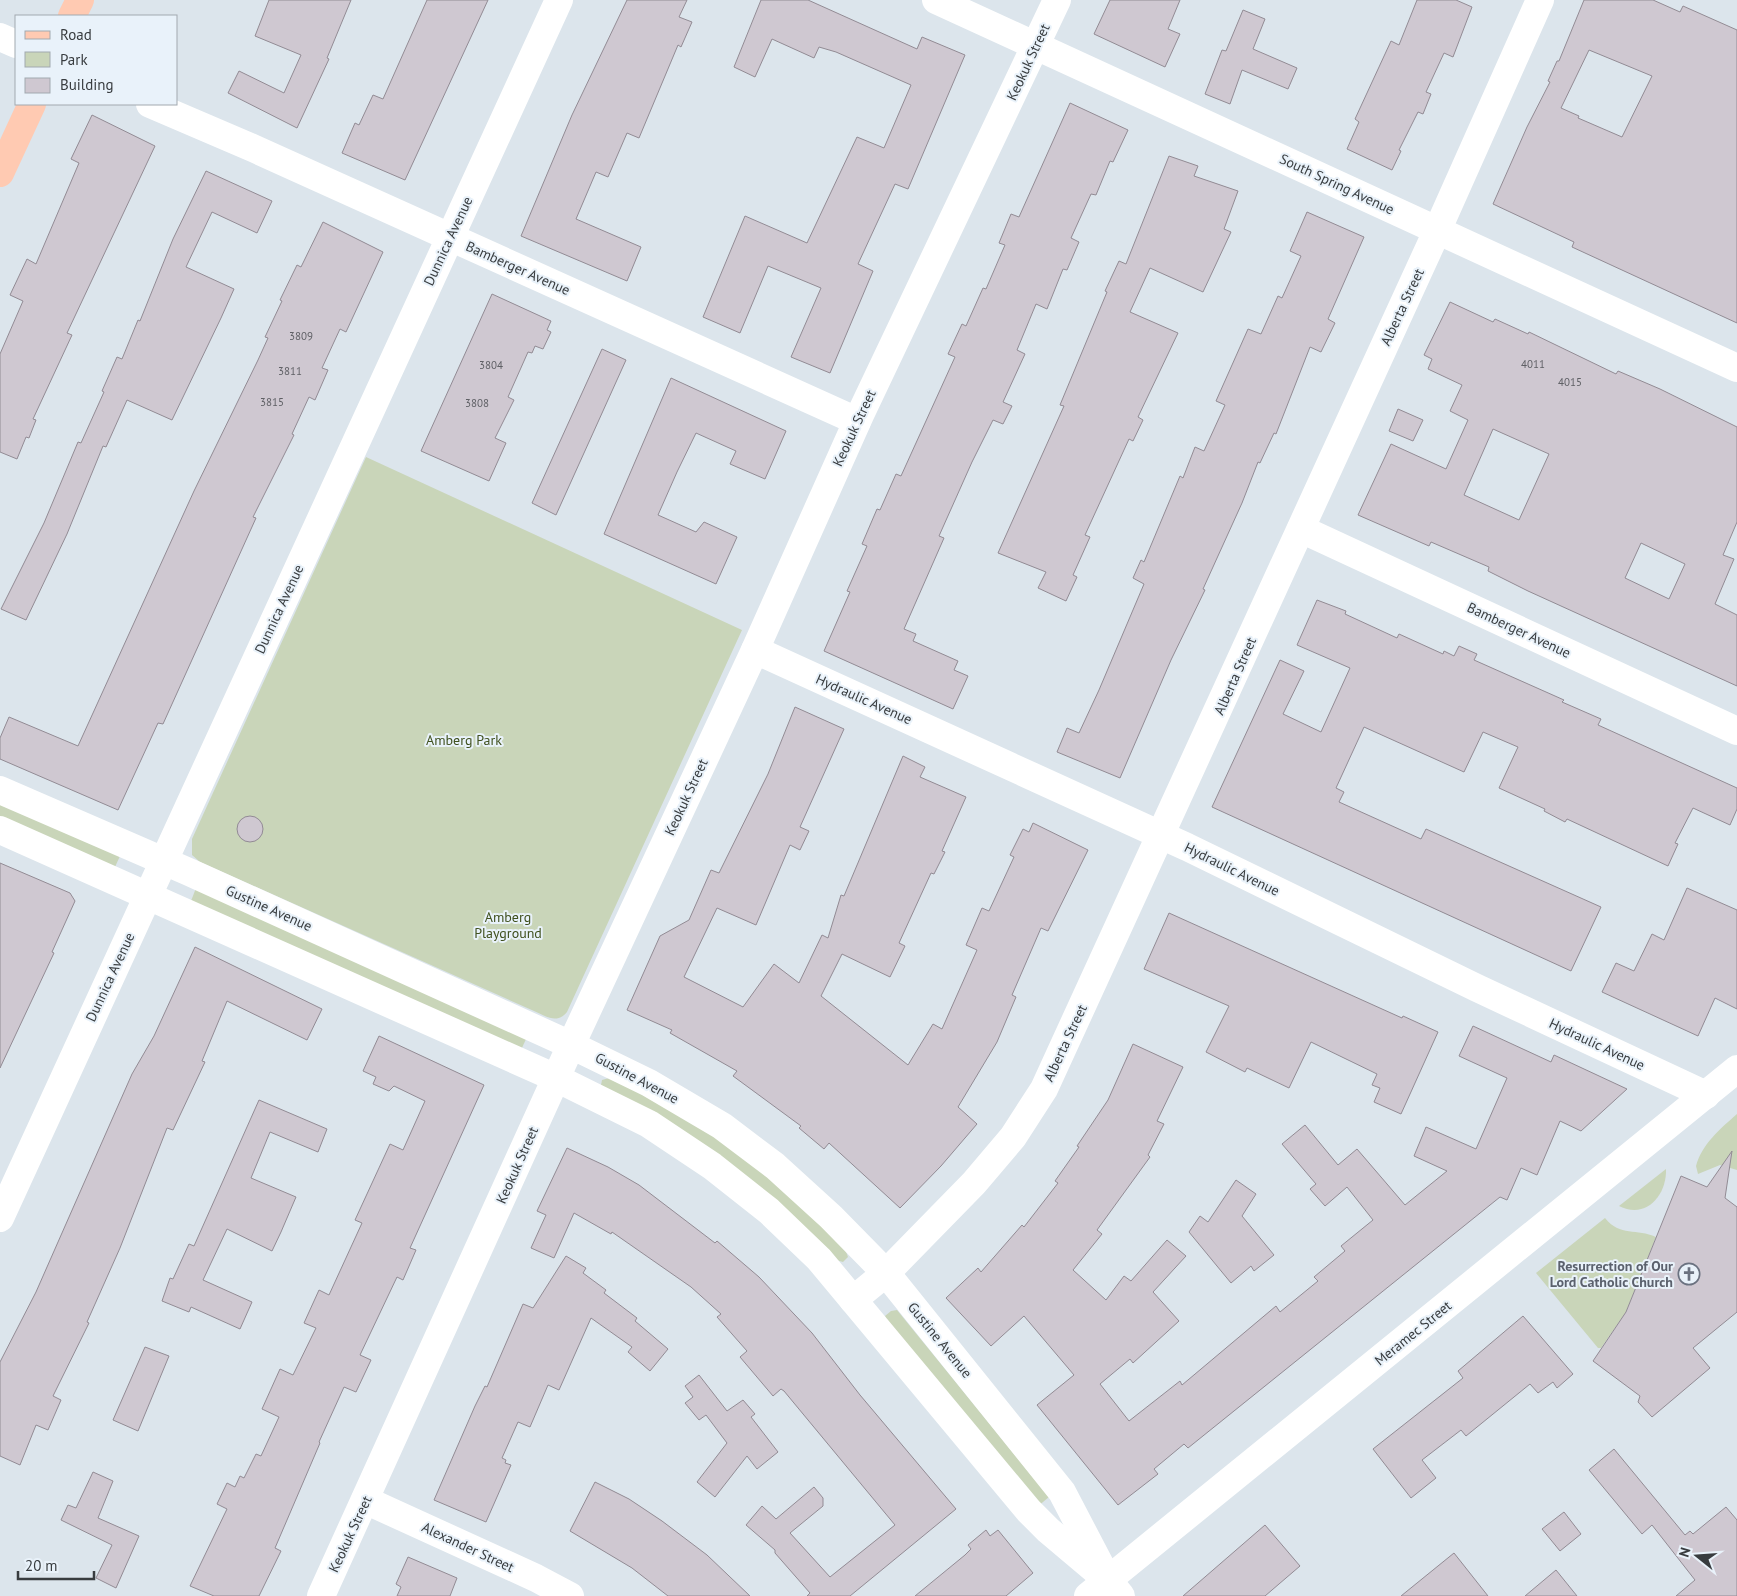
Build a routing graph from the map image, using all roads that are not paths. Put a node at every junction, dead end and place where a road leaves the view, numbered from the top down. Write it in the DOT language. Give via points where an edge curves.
graph roads {
  1 [pos="80,0"];
  2 [pos="559,0"];
  3 [pos="936,0"];
  4 [pos="1057,0"];
  5 [pos="1540,0"];
  6 [pos="72,15"];
  7 [pos="0,37"];
  8 [pos="15,44"];
  9 [pos="1036,46"];
  10 [pos="32,105"];
  11 [pos="152,105"];
  12 [pos="0,173"];
  13 [pos="1437,231"];
  14 [pos="450,237"];
  15 [pos="1737,368"];
  16 [pos="857,421"];
  17 [pos="1301,529"];
  18 [pos="755,650"];
  19 [pos="1737,731"];
  20 [pos="0,790"];
  21 [pos="0,830"];
  22 [pos="1162,835"];
  23 [pos="163,861"];
  24 [pos="147,896"];
  25 [pos="571,1045"];
  26 [pos="1737,1069"];
  27 [pos="556,1078"];
  28 [pos="1706,1095"];
  29 [pos="0,1218"];
  30 [pos="886,1273"];
  31 [pos="853,1300"];
  32 [pos="365,1500"];
  33 [pos="1106,1591"];
  34 [pos="321,1596"];
  35 [pos="570,1596"];
  1 -- 6 [label="main road"];
  2 -- 14 [label="street, Dunnica Avenue"];
  3 -- 9 [label="street, South Spring Avenue"];
  4 -- 9 [label="street, Keokuk Street"];
  5 -- 13 [label="street, Alberta Street"];
  7 -- 8 [label="street"];
  9 -- 13 [label="street, South Spring Avenue"];
  9 -- 16 [label="street, Keokuk Street"];
  10 -- 12 [label="main road"];
  11 -- 14 [label="street, Bamberger Avenue"];
  13 -- 15 [label="street, South Spring Avenue"];
  13 -- 17 [label="street, Alberta Street"];
  14 -- 16 [label="street, Bamberger Avenue"];
  14 -- 23 [label="street, Dunnica Avenue"];
  16 -- 18 [label="street, Keokuk Street"];
  17 -- 19 [label="street, Bamberger Avenue"];
  17 -- 22 [label="street, Alberta Street"];
  18 -- 22 [label="street, Hydraulic Avenue"];
  18 -- 25 [label="street, Keokuk Street"];
  20 -- 23 [label="street, Gustine Avenue"];
  21 -- 24 [label="street"];
  22 -- 28 [label="street, Hydraulic Avenue"];
  22 -- 30 [label="street, Alberta Street" via="1044,1089 1014,1137"];
  23 -- 24 [label="street, Dunnica Avenue"];
  23 -- 25 [label="street, Gustine Avenue"];
  24 -- 27 [label="street"];
  24 -- 29 [label="street, Dunnica Avenue"];
  25 -- 27 [label="street, Keokuk Street"];
  25 -- 30 [label="street, Gustine Avenue" via="649,1083 722,1126 775,1166"];
  26 -- 28 [label="street, Meramec Street"];
  27 -- 31 [label="street" via="649,1124 712,1166 784,1225 819,1259"];
  27 -- 32 [label="street, Keokuk Street"];
  28 -- 33 [label="street, Meramec Street"];
  30 -- 31 [label="street, Alberta Street"];
  30 -- 33 [label="street, Gustine Avenue" via="1062,1492"];
  31 -- 33 [label="street" via="1030,1512"];
  32 -- 34 [label="street, Keokuk Street"];
  32 -- 35 [label="street, Alexander Street"];
}
